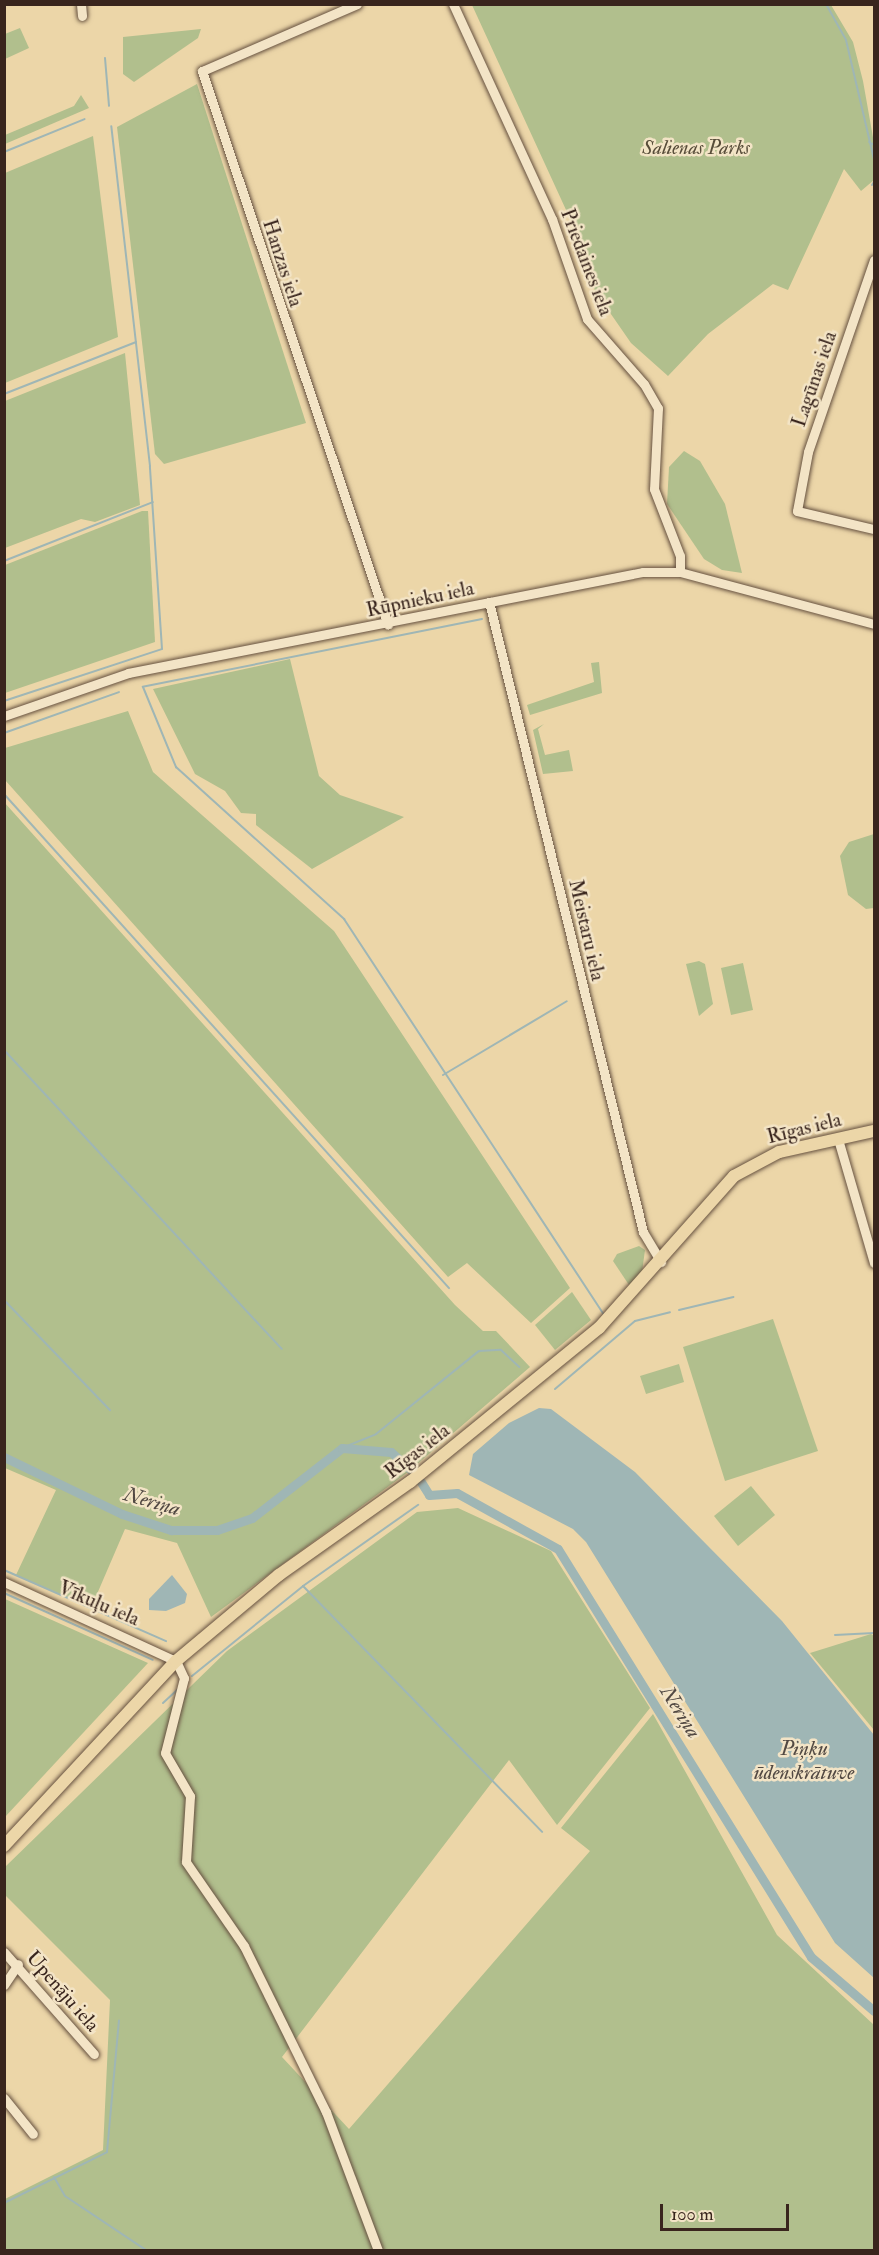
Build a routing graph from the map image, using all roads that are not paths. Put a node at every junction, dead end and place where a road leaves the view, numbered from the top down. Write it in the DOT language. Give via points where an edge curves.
graph roads {
  1 [pos="81,4"];
  2 [pos="357,4"];
  3 [pos="453,4"];
  4 [pos="82,16"];
  5 [pos="874,260"];
  6 [pos="874,529"];
  7 [pos="680,572"];
  8 [pos="489,602"];
  9 [pos="874,624"];
  10 [pos="388,626"];
  11 [pos="4,716"];
  12 [pos="874,1131"];
  13 [pos="838,1139"];
  14 [pos="661,1262"];
  15 [pos="874,1263"];
  16 [pos="4,1582"];
  17 [pos="176,1661"];
  18 [pos="4,1846"];
  19 [pos="4,1952"];
  20 [pos="18,1965"];
  21 [pos="4,1985"];
  22 [pos="94,2054"];
  23 [pos="4,2098"];
  24 [pos="33,2134"];
  25 [pos="378,2250"];
  1 -- 4 [label="street"];
  2 -- 10 [label="street, Hanzas iela" via="202,71"];
  3 -- 7 [label="street, Priedaines iela" via="552,219 587,320 644,384 658,408 654,489 680,556"];
  5 -- 6 [label="street, Lagūnas iela" via="808,452 797,511"];
  7 -- 8 [label="street, Rūpnieku iela" via="643,572"];
  7 -- 9 [label="street"];
  8 -- 10 [label="street, Rūpnieku iela"];
  8 -- 14 [label="street, Meistaru iela" via="643,1232"];
  10 -- 11 [label="street, Rūpnieku iela" via="128,673"];
  12 -- 13 [label="main road, Rīgas iela"];
  13 -- 14 [label="main road, Rīgas iela" via="779,1152 734,1176"];
  13 -- 15 [label="street"];
  14 -- 17 [label="main road, Rīgas iela" via="599,1328"];
  16 -- 17 [label="street, Vīkuļu iela"];
  17 -- 18 [label="main road, Rīgas iela"];
  17 -- 25 [label="street" via="184,1678 165,1753 190,1796 186,1862 244,1946 277,2022 326,2112"];
  19 -- 20 [label="street, Upenāju iela"];
  20 -- 21 [label="street"];
  20 -- 22 [label="street, Upenāju iela"];
  23 -- 24 [label="street"];
}
